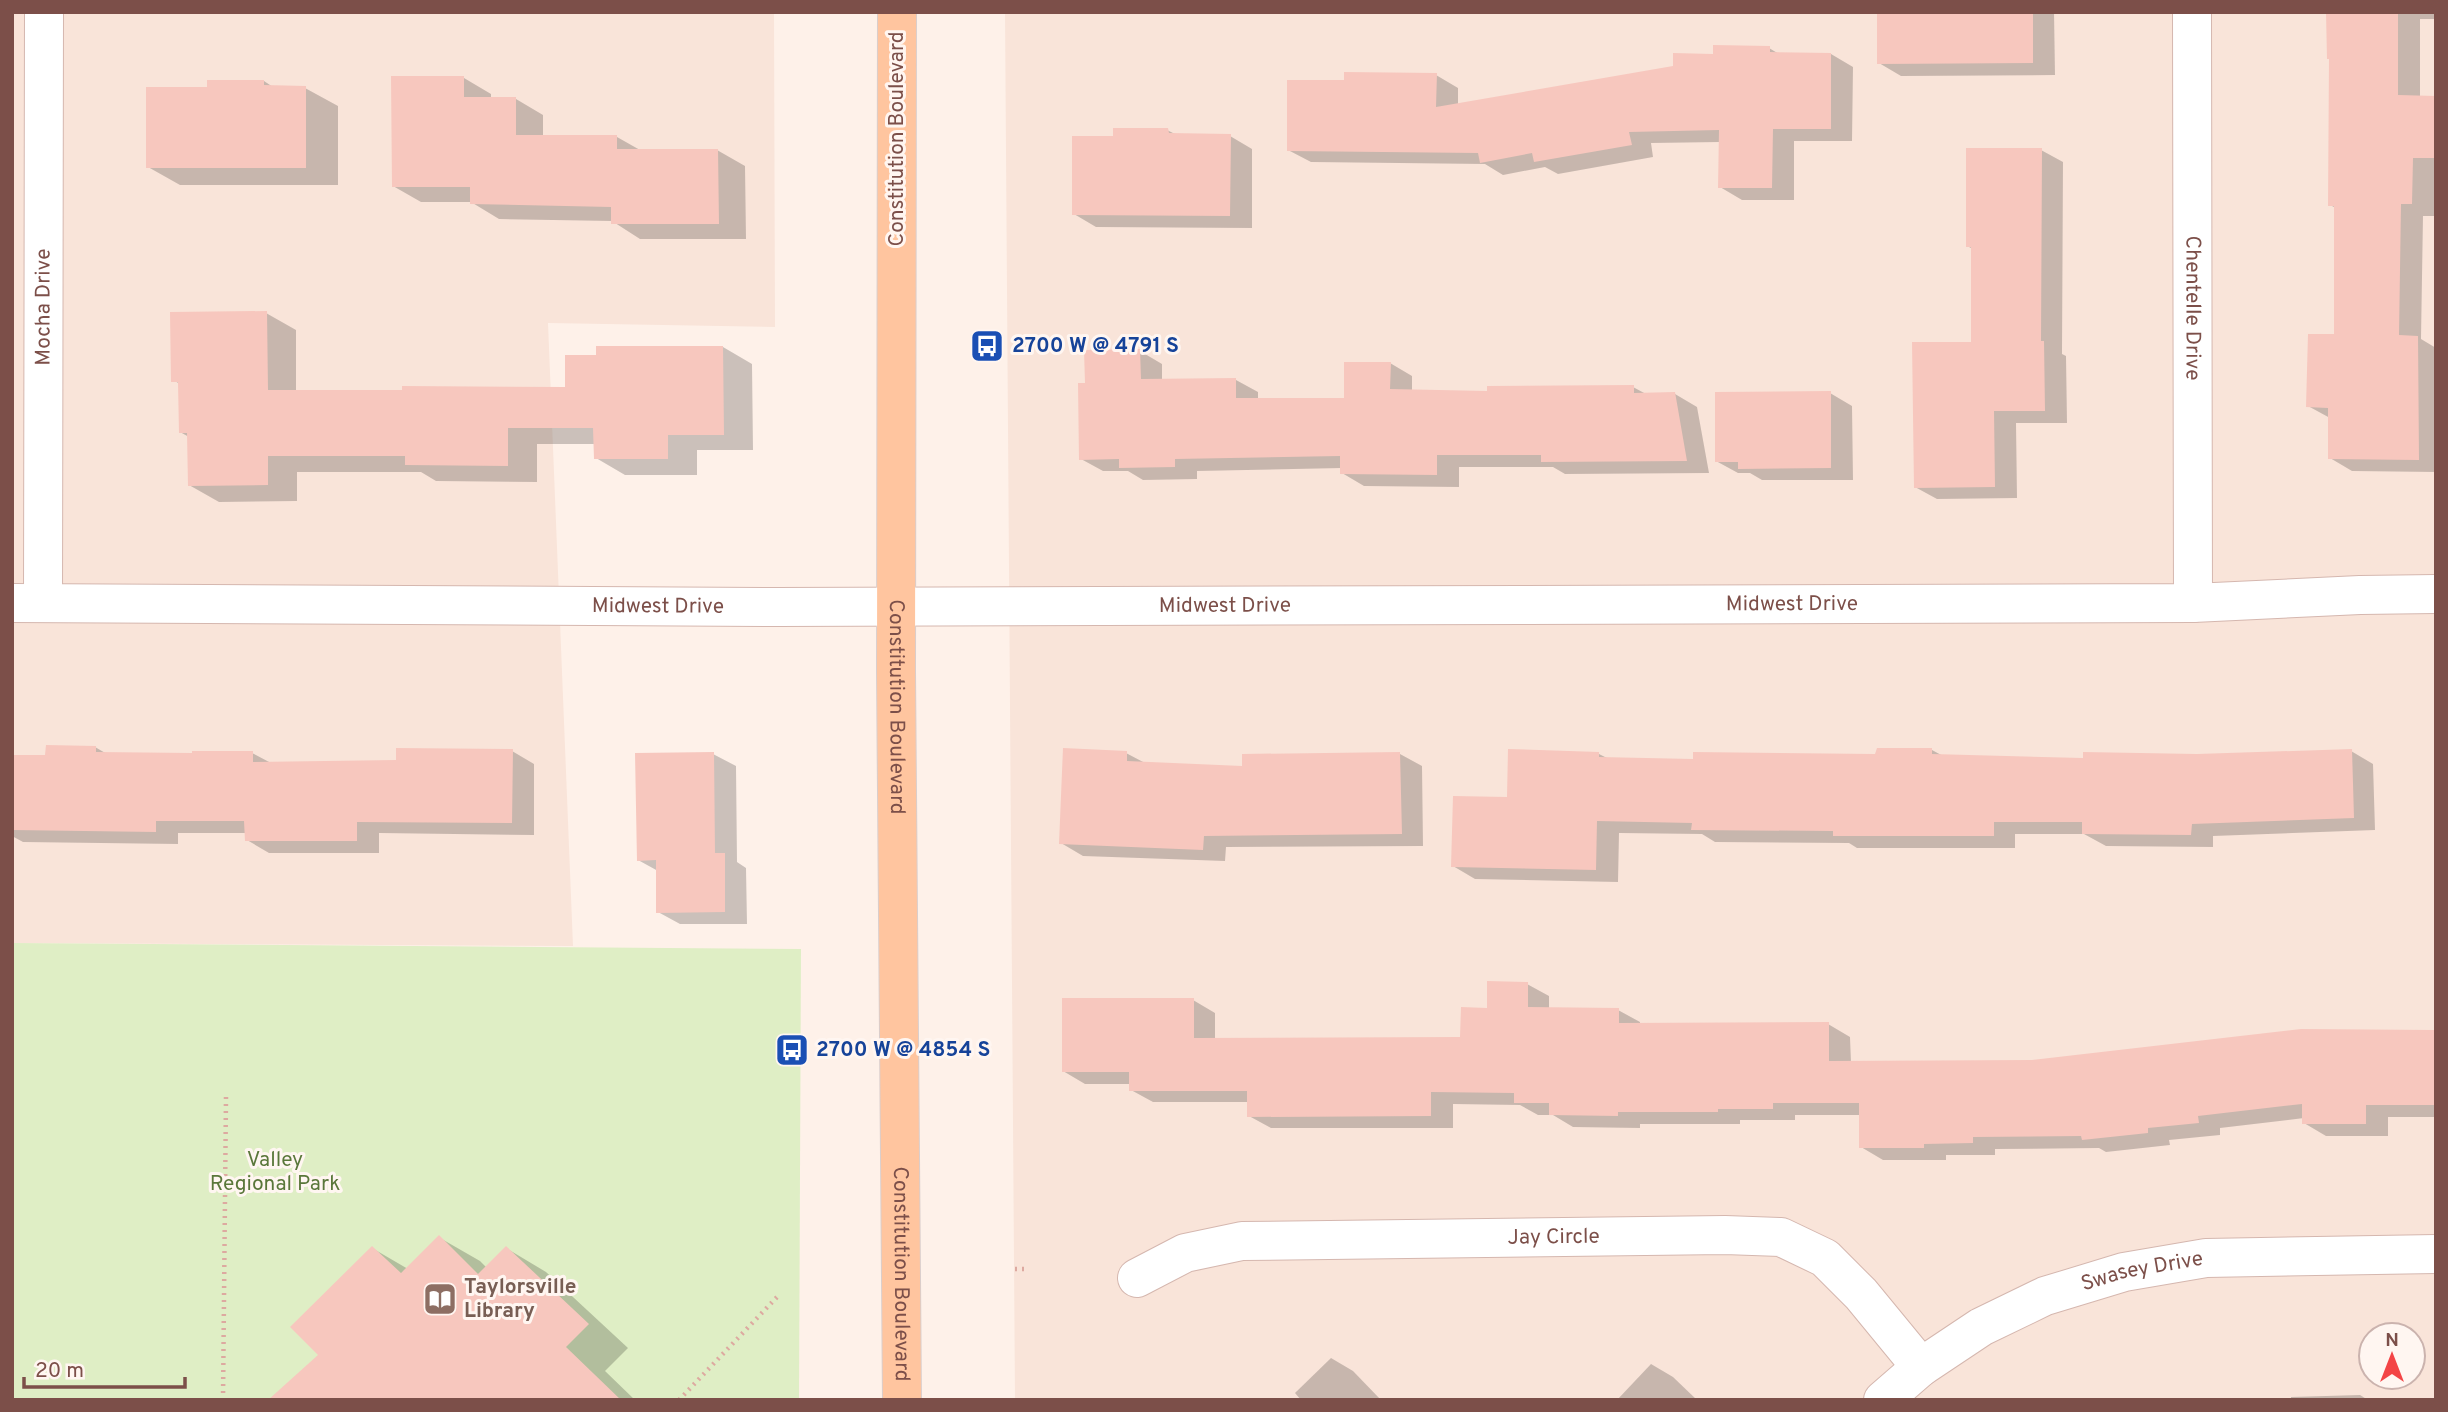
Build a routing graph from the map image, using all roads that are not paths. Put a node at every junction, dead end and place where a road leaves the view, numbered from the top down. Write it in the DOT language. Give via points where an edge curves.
graph roads {
  1 [pos="44,12"];
  2 [pos="897,12"];
  3 [pos="2192,12"];
  4 [pos="2436,594"];
  5 [pos="28,603"];
  6 [pos="2193,604"];
  7 [pos="896,607"];
  8 [pos="2436,1254"];
  9 [pos="1138,1278"];
  10 [pos="1921,1367"];
  11 [pos="902,1400"];
  12 [pos="1883,1400"];
  1 -- 5 [label="street, Mocha Drive"];
  2 -- 7 [label="main road, Constitution Boulevard"];
  3 -- 6 [label="street, Chentelle Drive"];
  4 -- 6 [label="street, Midwest Drive"];
  5 -- 7 [label="street, Midwest Drive"];
  6 -- 7 [label="street, Midwest Drive"];
  7 -- 11 [label="main road, Constitution Boulevard"];
  8 -- 10 [label="street, Swasey Drive" via="2207,1258 2124,1272 2045,1296 1981,1327"];
  9 -- 10 [label="street, Jay Circle" via="1185,1253 1241,1241 1782,1237 1825,1258"];
  10 -- 12 [label="street, Swasey Drive"];
}
